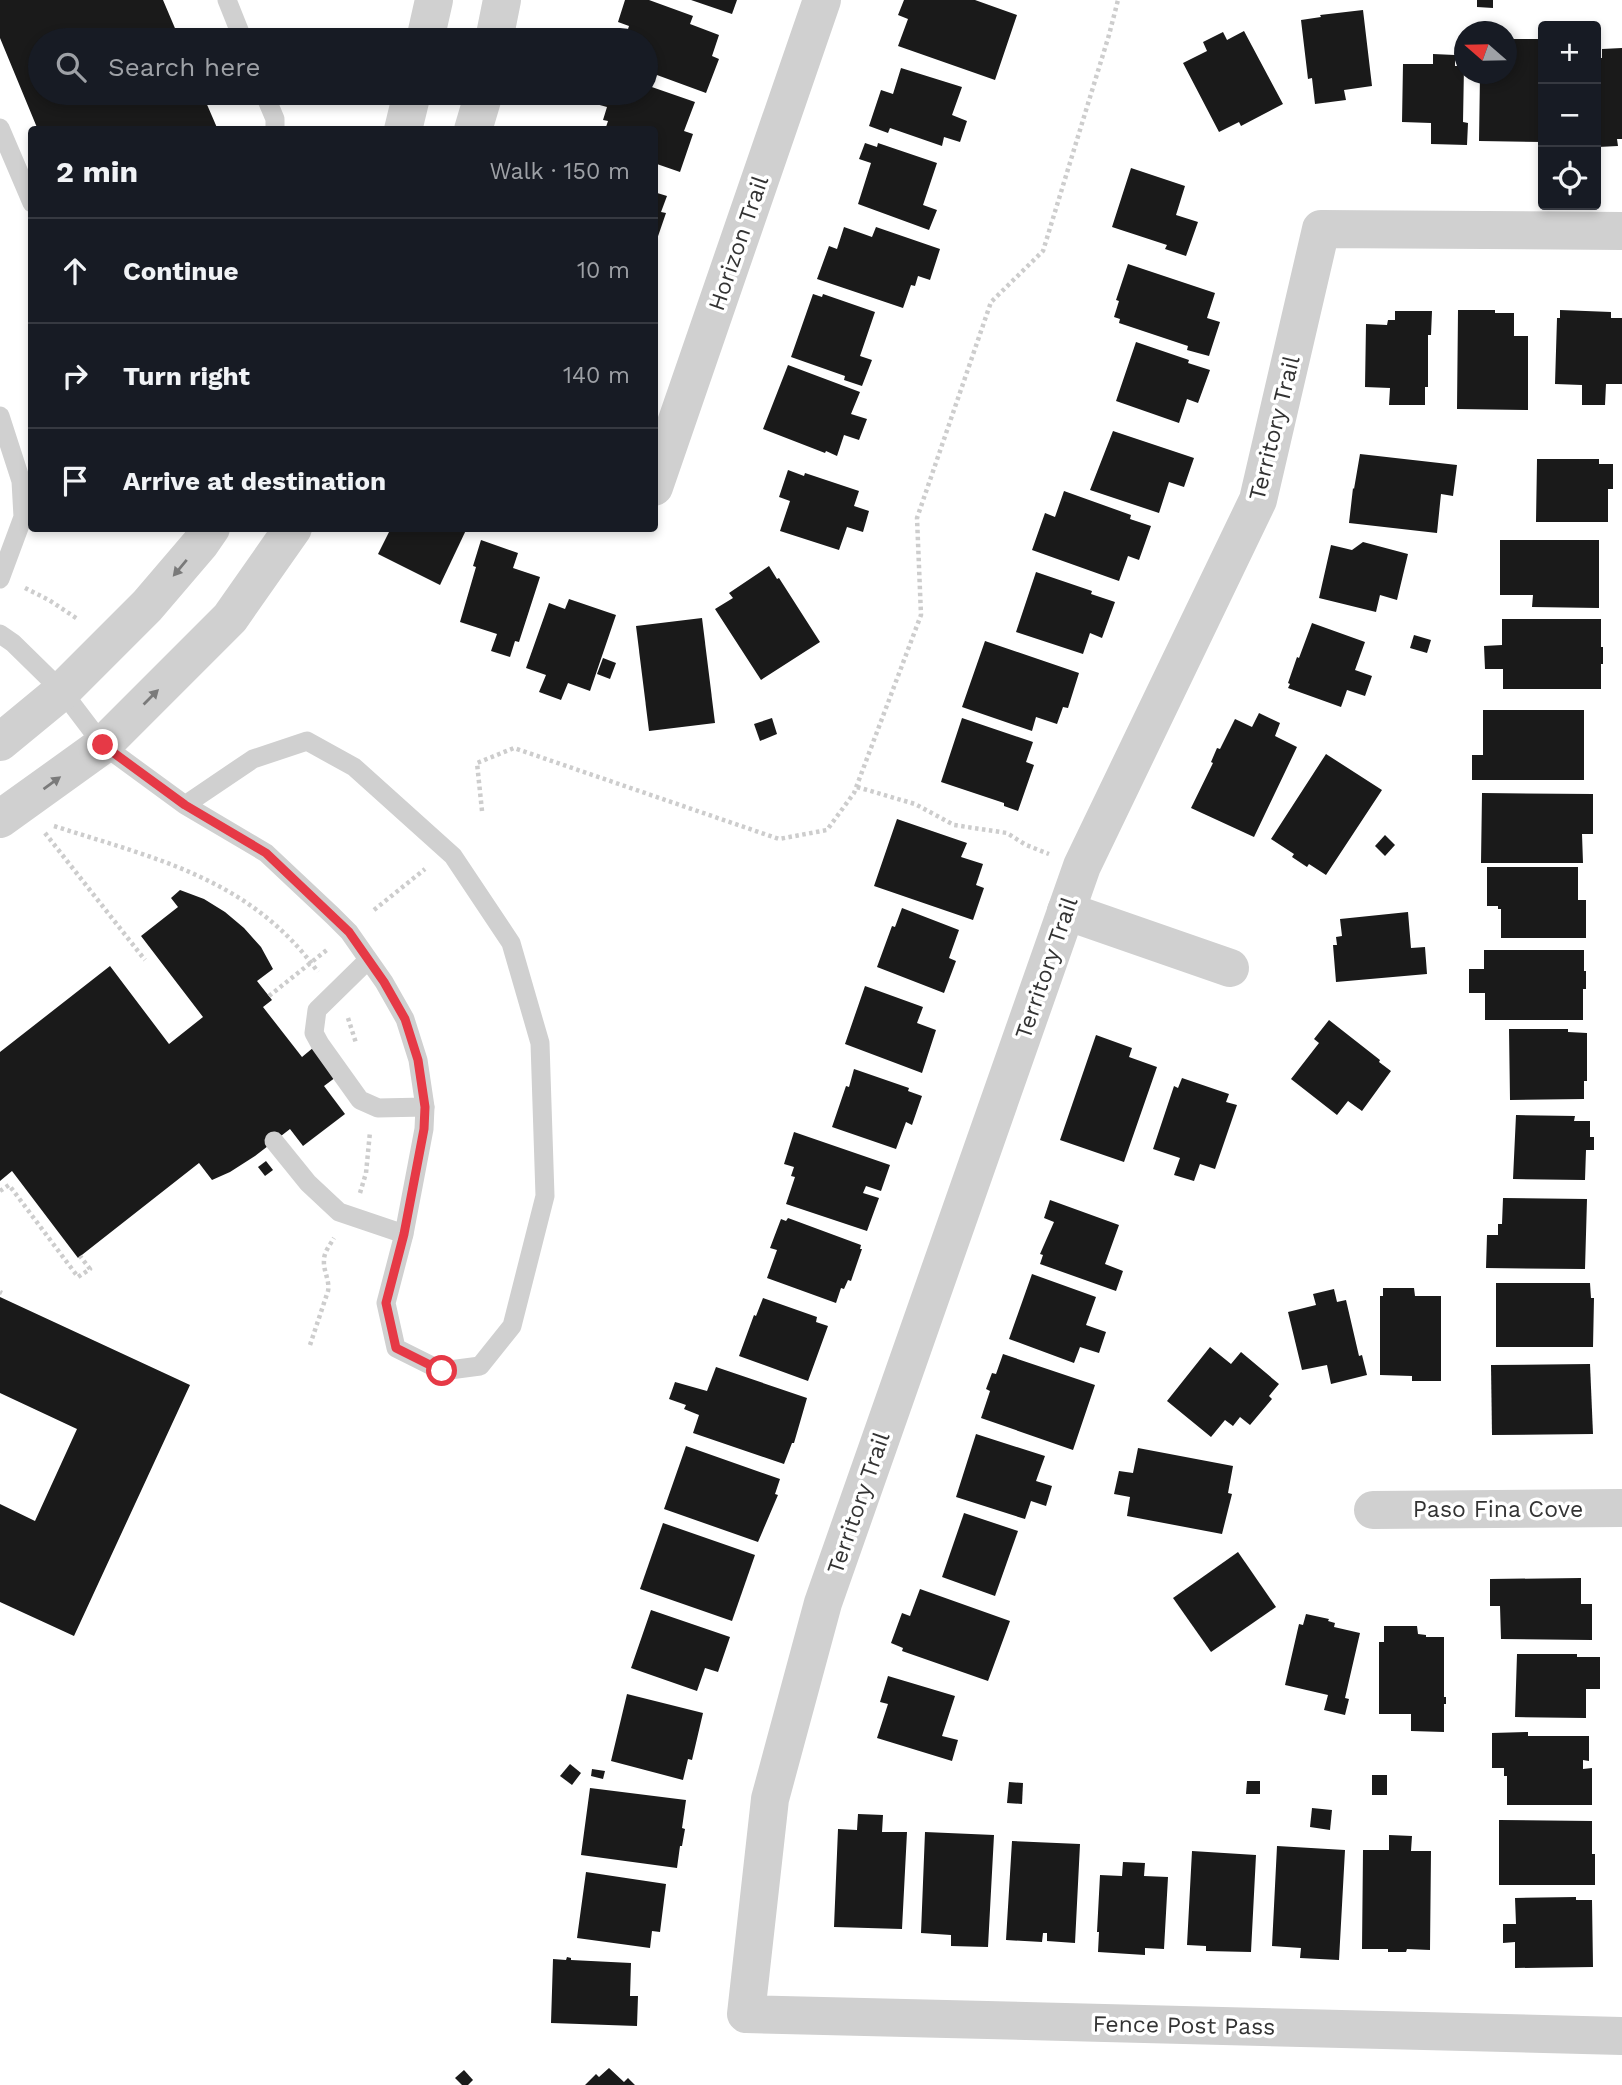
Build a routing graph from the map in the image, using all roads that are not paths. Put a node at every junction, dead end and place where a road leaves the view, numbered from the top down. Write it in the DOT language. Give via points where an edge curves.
graph roads {
  1 [pos="227,0"];
  2 [pos="433,0"];
  3 [pos="502,0"];
  4 [pos="822,0"];
  5 [pos="238,28"];
  6 [pos="427,28"];
  7 [pos="496,28"];
  8 [pos="269,105"];
  9 [pos="409,105"];
  10 [pos="480,105"];
  11 [pos="275,126"];
  12 [pos="403,126"];
  13 [pos="474,126"];
  14 [pos="0,128"];
  15 [pos="28,194"];
  16 [pos="1622,231"];
  17 [pos="0,416"];
  18 [pos="658,475"];
  19 [pos="208,532"];
  20 [pos="290,532"];
  21 [pos="0,579"];
  22 [pos="0,634"];
  23 [pos="62,691"];
  24 [pos="0,742"];
  25 [pos="103,745"];
  26 [pos="185,805"];
  27 [pos="0,819"];
  28 [pos="1066,911"];
  29 [pos="368,960"];
  30 [pos="1230,968"];
  31 [pos="425,1107"];
  32 [pos="274,1141"];
  33 [pos="404,1234"];
  34 [pos="1622,1508"];
  35 [pos="1373,1510"];
  36 [pos="746,2014"];
  37 [pos="1622,2036"];
  1 -- 5 [label="lane"];
  2 -- 6 [label="street"];
  3 -- 7 [label="street"];
  4 -- 18 [label="street, Horizon Trail"];
  8 -- 11 [label="lane"];
  9 -- 12 [label="street"];
  10 -- 13 [label="street"];
  14 -- 15 [label="lane"];
  16 -- 28 [label="street, Territory Trail" via="1321,229 1258,500 1082,866"];
  17 -- 21 [label="lane" via="21,481 23,517"];
  19 -- 23 [label="street, one-way" via="147,607"];
  25 -- 20 [label="street, one-way" via="230,618"];
  22 -- 23 [label="lane"];
  23 -- 24 [label="street"];
  23 -- 25 [label="lane"];
  25 -- 26 [label="lane"];
  27 -- 25 [label="street, one-way"];
  26 -- 29 [label="lane" via="266,853 349,932"];
  26 -- 33 [label="lane" via="253,759 307,741 354,767 453,856 510,943 540,1043 545,1196 512,1326 480,1366 442,1371 396,1348 386,1303"];
  28 -- 30 [label="street"];
  28 -- 36 [label="street, Territory Trail" via="823,1602 770,1799"];
  29 -- 31 [label="lane" via="405,1019 418,1060"];
  29 -- 31 [label="lane" via="317,1010 314,1034 360,1100 378,1108"];
  31 -- 33 [label="lane"];
  32 -- 33 [label="lane" via="339,1212"];
  34 -- 35 [label="street, Paso Fina Cove"];
  36 -- 37 [label="street, Fence Post Pass"];
}
